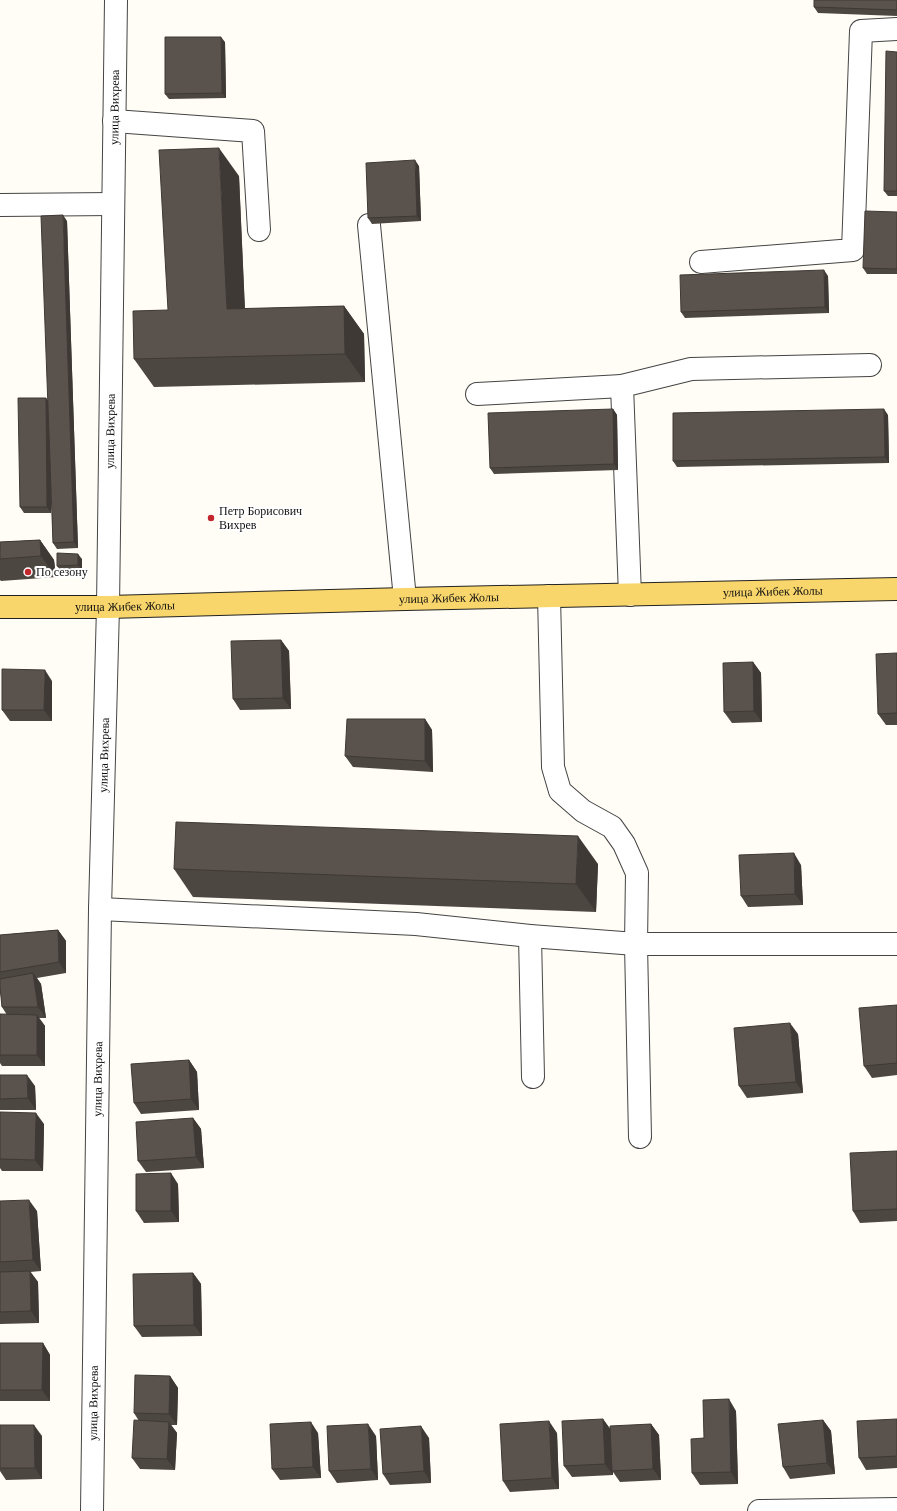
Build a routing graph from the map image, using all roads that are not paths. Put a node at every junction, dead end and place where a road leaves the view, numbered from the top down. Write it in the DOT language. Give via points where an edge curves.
graph roads {
  1 [pos="116,0"];
  2 [pos="897,29"];
  3 [pos="114,121"];
  4 [pos="113,204"];
  5 [pos="0,205"];
  6 [pos="369,225"];
  7 [pos="258,230"];
  8 [pos="701,262"];
  9 [pos="870,365"];
  10 [pos="622,386"];
  11 [pos="477,394"];
  12 [pos="897,589"];
  13 [pos="630,595"];
  14 [pos="550,596"];
  15 [pos="405,599"];
  16 [pos="0,607"];
  17 [pos="108,607"];
  18 [pos="100,909"];
  19 [pos="530,936"];
  20 [pos="636,944"];
  21 [pos="897,944"];
  22 [pos="533,1077"];
  23 [pos="640,1137"];
  24 [pos="897,1509"];
  25 [pos="92,1511"];
  26 [pos="759,1511"];
  1 -- 3 [label="street, улица Вихрева"];
  2 -- 8 [label="street" via="862,31 853,250"];
  3 -- 4 [label="street, улица Вихрева"];
  3 -- 7 [label="street" via="253,131"];
  4 -- 5 [label="street"];
  4 -- 17 [label="street, улица Вихрева"];
  6 -- 15 [label="street"];
  9 -- 10 [label="street" via="691,369"];
  10 -- 11 [label="street"];
  10 -- 13 [label="street"];
  12 -- 13 [label="main road, улица Жибек Жолы"];
  13 -- 14 [label="main road, улица Жибек Жолы"];
  14 -- 15 [label="main road, улица Жибек Жолы"];
  14 -- 20 [label="street" via="553,767 560,791 583,811 612,826 624,844 637,873"];
  15 -- 17 [label="main road, улица Жибек Жолы"];
  16 -- 17 [label="main road, улица Жибек Жолы"];
  17 -- 18 [label="street, улица Вихрева"];
  18 -- 19 [label="street" via="416,924"];
  18 -- 25 [label="street, улица Вихрева"];
  19 -- 20 [label="street"];
  19 -- 22 [label="street"];
  20 -- 21 [label="street"];
  20 -- 23 [label="street"];
  24 -- 26 [label="street"];
}
